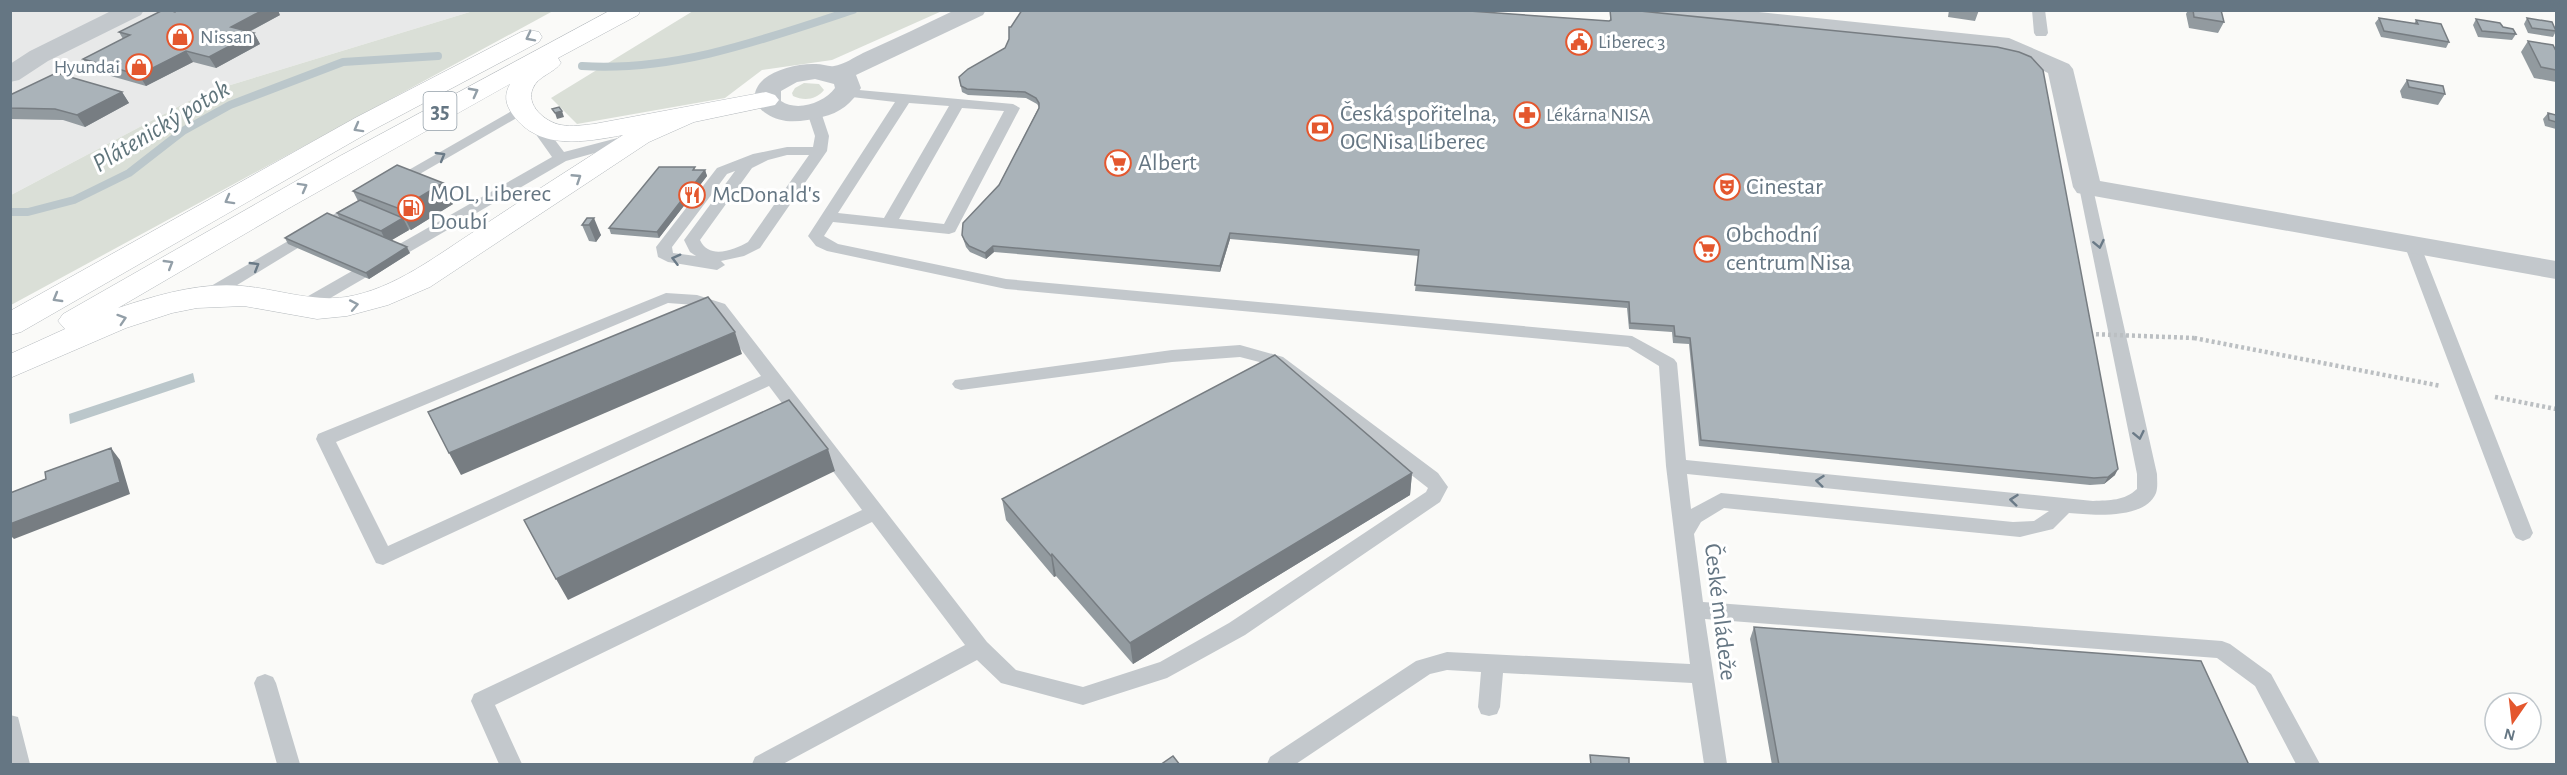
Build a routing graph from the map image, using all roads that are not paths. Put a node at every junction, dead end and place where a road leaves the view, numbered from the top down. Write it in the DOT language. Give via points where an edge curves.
graph roads {
  1 [pos="133,10"];
  2 [pos="583,10"];
  3 [pos="631,10"];
  4 [pos="975,10"];
  5 [pos="1665,10"];
  6 [pos="2038,10"];
  7 [pos="2041,33"];
  8 [pos="10,75"];
  9 [pos="843,83"];
  10 [pos="904,99"];
  11 [pos="766,100"];
  12 [pos="958,103"];
  13 [pos="814,112"];
  14 [pos="529,117"];
  15 [pos="684,118"];
  16 [pos="640,136"];
  17 [pos="820,151"];
  18 [pos="771,154"];
  19 [pos="561,158"];
  20 [pos="2087,187"];
  21 [pos="828,218"];
  22 [pos="889,223"];
  23 [pos="762,236"];
  24 [pos="2412,244"];
  25 [pos="2556,270"];
  26 [pos="205,297"];
  27 [pos="302,307"];
  28 [pos="10,325"];
  29 [pos="10,358"];
  30 [pos="10,367"];
  31 [pos="772,378"];
  32 [pos="962,384"];
  33 [pos="1676,466"];
  34 [pos="2061,510"];
  35 [pos="875,512"];
  36 [pos="1684,533"];
  37 [pos="2523,534"];
  38 [pos="1694,610"];
  39 [pos="979,648"];
  40 [pos="1493,663"];
  41 [pos="1701,674"];
  42 [pos="265,683"];
  43 [pos="1489,707"];
  44 [pos="10,724"];
  45 [pos="19,765"];
  46 [pos="289,765"];
  47 [pos="510,765"];
  48 [pos="763,765"];
  49 [pos="1278,765"];
  50 [pos="1716,765"];
  51 [pos="2308,765"];
  1 -- 8 [label="street" via="39,56"];
  2 -- 28 [label="highway, 35, one-way" via="364,124"];
  3 -- 14 [label="highway" via="526,78 518,91"];
  29 -- 3 [label="highway, 35, one-way" via="252,215"];
  4 -- 9 [label="street"];
  5 -- 20 [label="street" via="2009,45 2060,69"];
  6 -- 7 [label="lane"];
  9 -- 10 [label="lane"];
  9 -- 11 [label="street" via="815,71 789,75 770,87"];
  9 -- 13 [label="street" via="836,104"];
  10 -- 12 [label="lane"];
  10 -- 21 [label="lane"];
  11 -- 13 [label="street" via="777,111"];
  11 -- 15 [label="highway"];
  12 -- 22 [label="lane"];
  12 -- 22 [label="lane" via="1013,108 949,229"];
  13 -- 17 [label="lane" via="822,136"];
  14 -- 15 [label="highway" via="550,132 577,134"];
  14 -- 19 [label="lane"];
  26 -- 14 [label="lane, one-way" via="377,194"];
  15 -- 16 [label="highway"];
  16 -- 19 [label="lane"];
  27 -- 16 [label="highway, one-way" via="333,308 368,302 419,280"];
  17 -- 18 [label="lane"];
  17 -- 23 [label="lane"];
  18 -- 23 [label="lane" via="747,165 692,240 693,246 705,254 725,256 747,250"];
  23 -- 18 [label="lane, one-way" via="755,252 728,264 678,260 663,251 722,171"];
  19 -- 27 [label="lane"];
  20 -- 24 [label="street"];
  20 -- 33 [label="lane, one-way" via="2147,474 2147,491 2138,501 2115,508 2093,508"];
  21 -- 22 [label="lane"];
  21 -- 33 [label="lane, České mládeže" via="816,236 833,248 1006,284 1632,342 1668,363"];
  24 -- 25 [label="street"];
  24 -- 37 [label="lane"];
  26 -- 27 [label="highway" via="253,296"];
  30 -- 26 [label="highway, one-way" via="100,326"];
  31 -- 31 [label="lane" via="719,308 697,300 666,298 325,439 383,557"];
  31 -- 35 [label="lane"];
  32 -- 39 [label="lane" via="1172,356 1240,351 1277,361 1438,487 1433,498 1237,628 1167,669 1083,696 1009,677"];
  33 -- 36 [label="lane, České mládeže"];
  34 -- 36 [label="lane" via="2055,519 2036,529 2013,530 1721,500 1701,510"];
  35 -- 39 [label="lane"];
  35 -- 47 [label="lane" via="482,701"];
  36 -- 38 [label="lane, České mládeže"];
  38 -- 41 [label="lane, České mládeže"];
  38 -- 51 [label="lane" via="2222,650 2263,680"];
  39 -- 48 [label="lane"];
  40 -- 41 [label="lane"];
  40 -- 43 [label="lane"];
  40 -- 49 [label="lane" via="1447,661 1424,667"];
  41 -- 50 [label="lane, České mládeže"];
  42 -- 46 [label="lane"];
  44 -- 45 [label="lane"];
}
